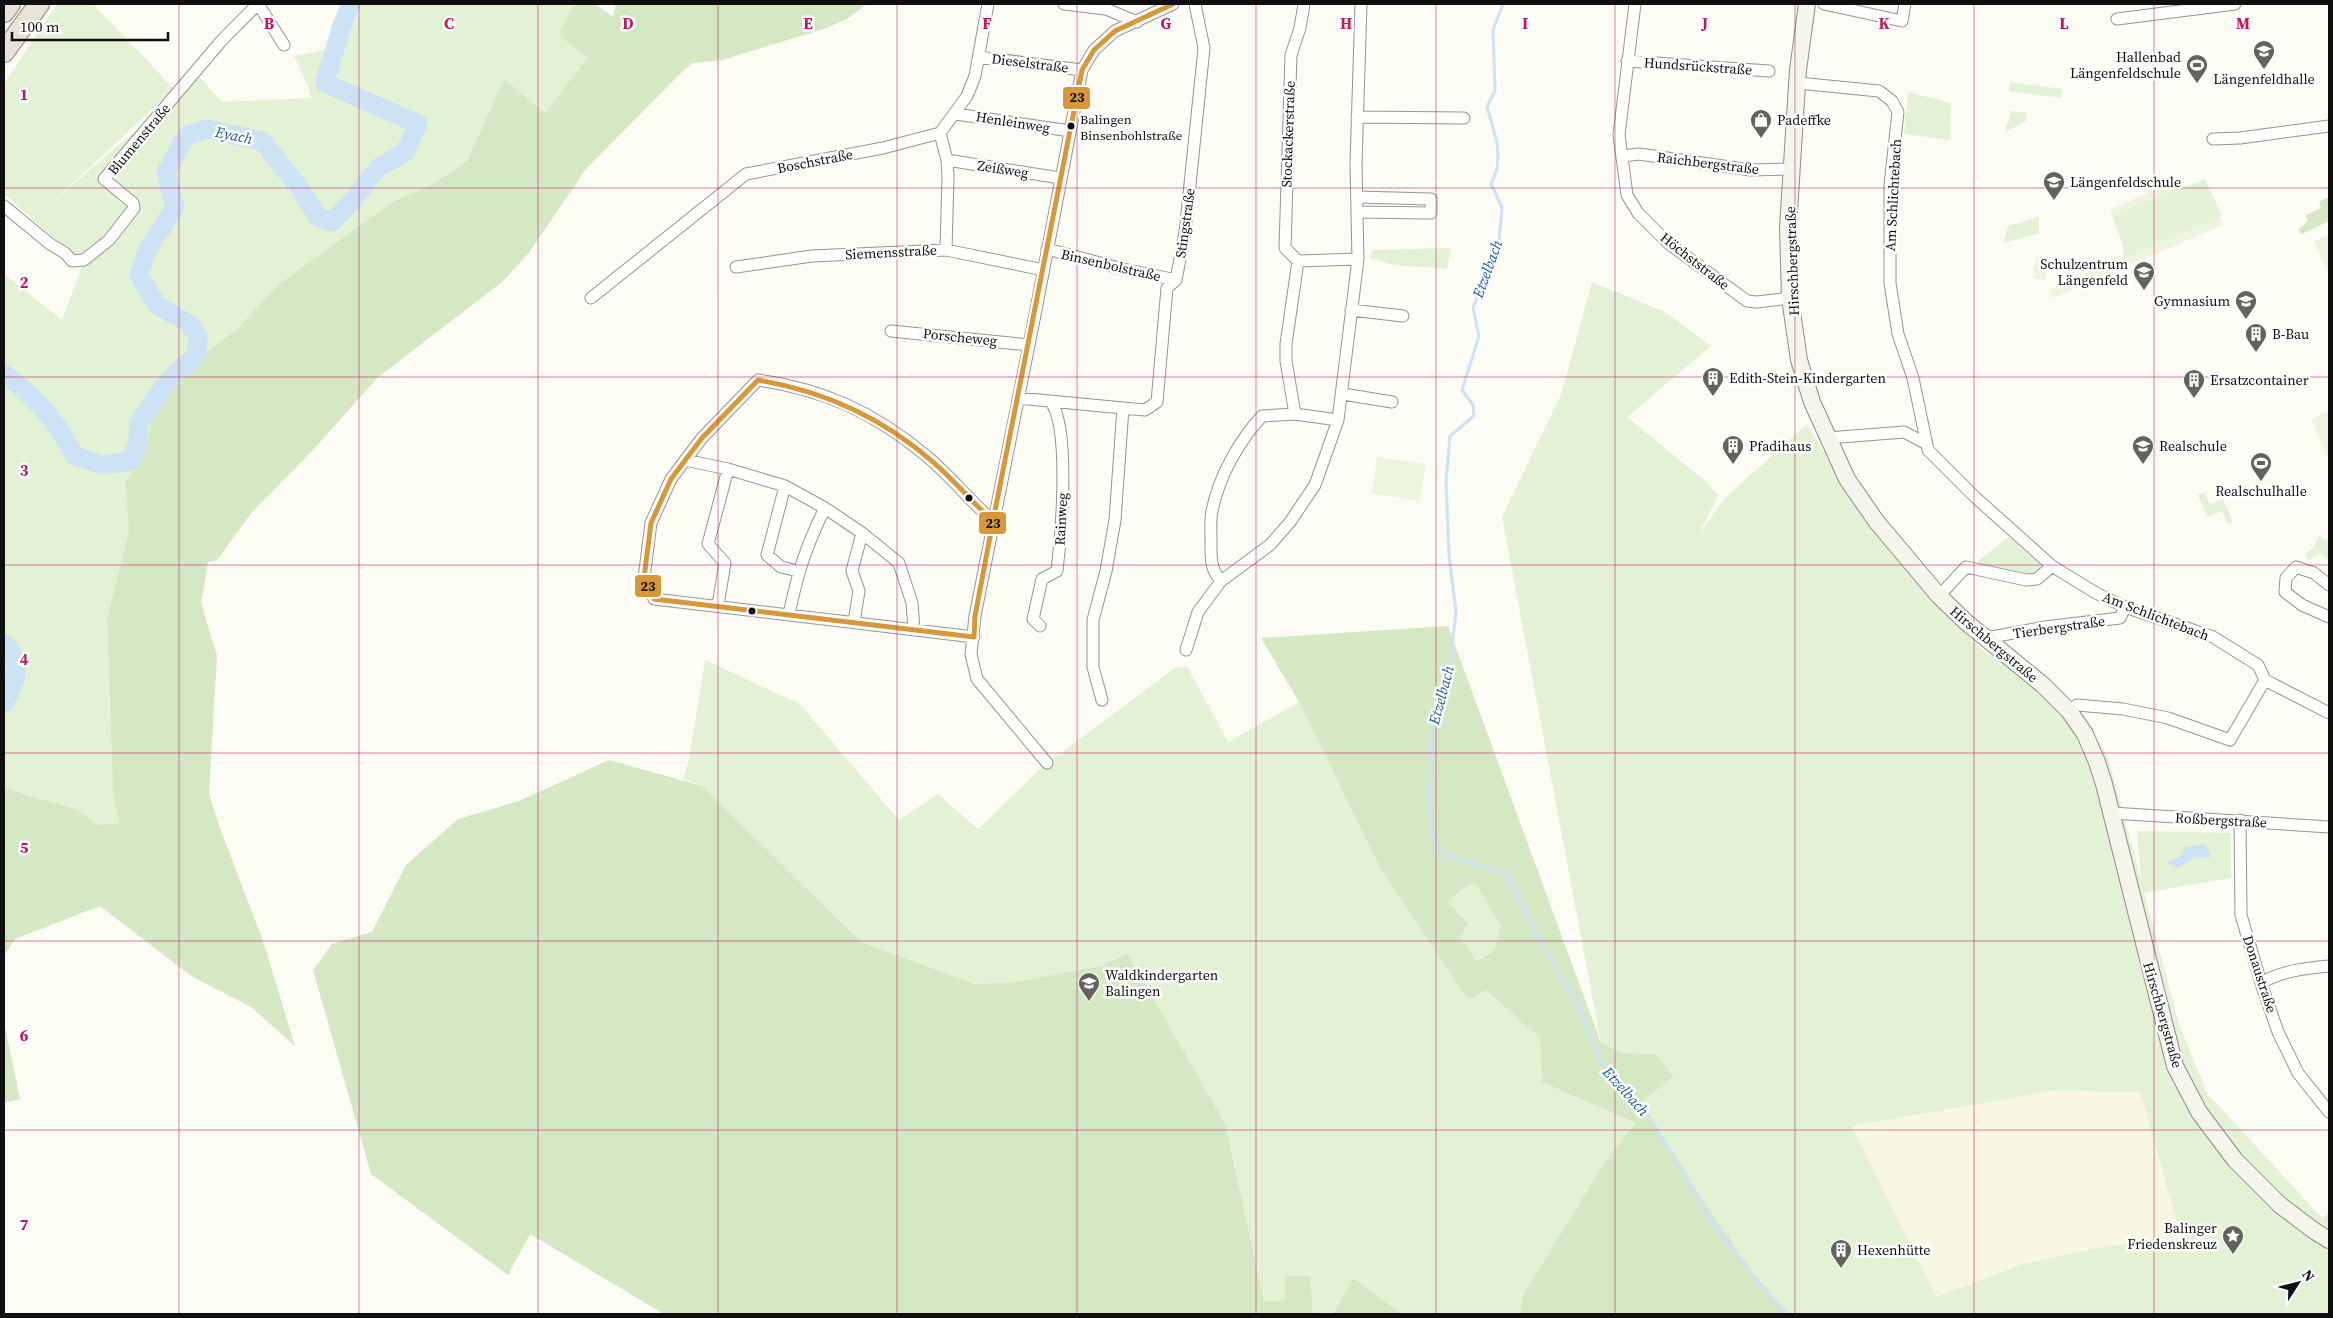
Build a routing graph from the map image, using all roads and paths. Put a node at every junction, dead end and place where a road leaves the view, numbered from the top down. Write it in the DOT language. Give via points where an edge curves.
graph roads {
  1 [pos="10,4"];
  2 [pos="39,4"];
  3 [pos="258,4"];
  4 [pos="988,4"];
  5 [pos="1064,4"];
  6 [pos="1174,4"];
  7 [pos="1196,4"];
  8 [pos="1304,4"];
  9 [pos="1361,4"];
  10 [pos="1634,4"];
  11 [pos="1807,4"];
  12 [pos="1824,4"];
  13 [pos="1905,4"];
  14 [pos="2235,4"];
  15 [pos="4,12"];
  16 [pos="2117,19"];
  17 [pos="1137,22"];
  18 [pos="284,45"];
  19 [pos="4,52"];
  20 [pos="979,56"];
  21 [pos="1627,61"];
  22 [pos="1082,70"];
  23 [pos="1769,71"];
  24 [pos="1798,83"];
  25 [pos="956,114"];
  26 [pos="1357,117"];
  27 [pos="1464,118"];
  28 [pos="2329,126"];
  29 [pos="1070,131"];
  30 [pos="940,133"];
  31 [pos="2212,139"];
  32 [pos="1623,156"];
  33 [pos="947,160"];
  34 [pos="1793,169"];
  35 [pos="1060,178"];
  36 [pos="1357,197"];
  37 [pos="4,206"];
  38 [pos="1357,212"];
  39 [pos="1047,249"];
  40 [pos="946,250"];
  41 [pos="1358,259"];
  42 [pos="1298,261"];
  43 [pos="736,267"];
  44 [pos="1044,270"];
  45 [pos="1176,280"];
  46 [pos="591,298"];
  47 [pos="1790,298"];
  48 [pos="1351,310"];
  49 [pos="1403,316"];
  50 [pos="891,330"];
  51 [pos="1029,345"];
  52 [pos="1343,394"];
  53 [pos="1018,398"];
  54 [pos="1050,401"];
  55 [pos="1392,402"];
  56 [pos="1123,408"];
  57 [pos="1295,414"];
  58 [pos="1338,420"];
  59 [pos="1828,438"];
  60 [pos="1925,444"];
  61 [pos="685,460"];
  62 [pos="728,469"];
  63 [pos="785,486"];
  64 [pos="825,508"];
  65 [pos="993,521"];
  66 [pos="862,533"];
  67 [pos="2052,566"];
  68 [pos="798,571"];
  69 [pos="1221,581"];
  70 [pos="2329,585"];
  71 [pos="1939,596"];
  72 [pos="718,605"];
  73 [pos="2125,607"];
  74 [pos="789,614"];
  75 [pos="2329,617"];
  76 [pos="854,622"];
  77 [pos="1040,626"];
  78 [pos="914,629"];
  79 [pos="974,637"];
  80 [pos="1986,638"];
  81 [pos="1186,650"];
  82 [pos="2265,680"];
  83 [pos="1102,700"];
  84 [pos="2069,711"];
  85 [pos="2329,713"];
  86 [pos="1047,763"];
  87 [pos="2112,813"];
  88 [pos="2240,820"];
  89 [pos="2329,827"];
  90 [pos="2329,966"];
  91 [pos="2261,983"];
  92 [pos="2329,1112"];
  93 [pos="2329,1240"];
  1 -- 15 [label="highway"];
  2 -- 19 [label="highway"];
  3 -- 18 [label="street"];
  3 -- 37 [label="street, Blumenstraße" via="222,40 104,179 133,203 134,208 108,240 84,260 72,261 65,252 50,244"];
  4 -- 20 [label="street"];
  5 -- 17 [label="street" via="1106,9"];
  6 -- 17 [label="street, Binsenbolstraße"];
  7 -- 45 [label="street, Stingstraße" via="1204,48 1185,233"];
  8 -- 42 [label="street, Stockackerstraße" via="1291,55 1285,248"];
  9 -- 26 [label="street"];
  10 -- 21 [label="street, Höchststraße"];
  11 -- 24 [label="street, Hirschbergstraße"];
  12 -- 13 [label="street" via="1902,20"];
  14 -- 16 [label="street"];
  17 -- 22 [label="street, Binsenbolstraße" via="1115,31 1094,50"];
  20 -- 22 [label="street, Dieselstraße"];
  20 -- 25 [label="street" via="973,83"];
  21 -- 23 [label="street, Hundsrückstraße"];
  21 -- 32 [label="street, Höchststraße" via="1619,135"];
  22 -- 29 [label="street, Binsenbolstraße"];
  24 -- 34 [label="street, Hirschbergstraße"];
  24 -- 60 [label="street, Am Schlichtebach" via="1880,91 1892,101 1898,112 1890,185 1890,282 1898,334 1913,378"];
  25 -- 29 [label="street, Henleinweg"];
  25 -- 30 [label="street"];
  26 -- 27 [label="street"];
  26 -- 36 [label="street"];
  28 -- 31 [label="street"];
  29 -- 35 [label="street, Binsenbolstraße"];
  30 -- 33 [label="street"];
  30 -- 46 [label="street, Boschstraße" via="883,148 746,174"];
  32 -- 34 [label="street, Raichbergstraße" via="1639,154 1751,170"];
  32 -- 47 [label="street, Höchststraße" via="1628,195 1638,212 1668,243 1747,301"];
  33 -- 35 [label="street, Zeißweg"];
  33 -- 40 [label="street"];
  34 -- 47 [label="street, Hirschbergstraße" via="1788,227"];
  35 -- 39 [label="street, Binsenbolstraße"];
  36 -- 38 [label="street"];
  36 -- 38 [label="street" via="1431,199 1431,212"];
  38 -- 41 [label="street"];
  39 -- 44 [label="street, Binsenbolstraße"];
  39 -- 45 [label="street, Binsenbolstraße"];
  40 -- 43 [label="street, Siemensstraße" via="812,256"];
  40 -- 44 [label="street, Siemensstraße"];
  41 -- 42 [label="street"];
  41 -- 48 [label="street"];
  42 -- 57 [label="street" via="1286,344"];
  44 -- 51 [label="street, Binsenbolstraße"];
  45 -- 56 [label="street, Stingstraße" via="1167,288 1158,402 1145,410"];
  47 -- 59 [label="street, Hirschbergstraße" via="1799,360"];
  48 -- 49 [label="street"];
  48 -- 52 [label="street"];
  50 -- 51 [label="street, Porscheweg"];
  51 -- 53 [label="street, Binsenbolstraße"];
  52 -- 55 [label="street"];
  52 -- 58 [label="street"];
  53 -- 54 [label="street, Stingstraße"];
  53 -- 65 [label="street, Binsenbolstraße"];
  54 -- 56 [label="street, Stingstraße"];
  54 -- 77 [label="street, Rainweg" via="1055,407 1059,426 1062,530 1057,571 1042,579 1033,620"];
  56 -- 83 [label="street" via="1115,520 1093,620 1093,667"];
  57 -- 58 [label="street"];
  57 -- 69 [label="street" via="1262,416 1245,434 1222,479 1211,512 1211,560 1213,572"];
  58 -- 69 [label="street" via="1315,485 1290,522 1270,545"];
  59 -- 60 [label="street, Am Schlichtebach" via="1904,432"];
  59 -- 71 [label="street, Hirschbergstraße" via="1848,479 1876,521"];
  60 -- 67 [label="street, Am Schlichtebach" via="1943,466"];
  61 -- 62 [label="street"];
  61 -- 65 [label="street" via="758,380 782,383 846,403 892,430 925,454"];
  61 -- 72 [label="street" via="671,479 651,523 644,578 654,599"];
  62 -- 63 [label="street"];
  62 -- 72 [label="street" via="708,544 724,563"];
  63 -- 64 [label="street"];
  63 -- 68 [label="street" via="767,555 780,567"];
  64 -- 66 [label="street"];
  64 -- 68 [label="street" via="808,540"];
  65 -- 79 [label="street, Binsenbolstraße"];
  66 -- 76 [label="street" via="852,571 859,591"];
  66 -- 78 [label="street" via="899,563 912,603"];
  67 -- 71 [label="street" via="2037,578 2026,580 1966,567"];
  67 -- 73 [label="street, Am Schlichtebach"];
  68 -- 74 [label="street"];
  69 -- 81 [label="street" via="1198,612"];
  70 -- 75 [label="street" via="2314,573 2296,567 2286,578 2285,592"];
  71 -- 80 [label="street, Hirschbergstraße"];
  72 -- 74 [label="street"];
  73 -- 80 [label="street, Tierbergstraße" via="2120,618"];
  73 -- 82 [label="street, Am Schlichtebach" via="2213,637 2258,665"];
  74 -- 76 [label="street"];
  76 -- 78 [label="street"];
  78 -- 79 [label="street"];
  79 -- 86 [label="street, Binsenbolstraße" via="971,654 977,679"];
  80 -- 84 [label="street, Hirschbergstraße" via="2044,685"];
  82 -- 84 [label="street" via="2230,740 2168,718 2123,709 2078,705"];
  82 -- 85 [label="street, Am Schlichtebach"];
  84 -- 87 [label="street, Hirschbergstraße" via="2098,762"];
  87 -- 88 [label="street, Roßbergstraße"];
  87 -- 93 [label="street, Hirschbergstraße" via="2175,1066 2199,1112 2235,1160 2280,1205"];
  88 -- 89 [label="street, Roßbergstraße"];
  88 -- 91 [label="street, Donaustraße" via="2241,915"];
  90 -- 91 [label="street" via="2271,977"];
  91 -- 92 [label="street, Donaustraße" via="2278,1032 2298,1073"];
}
